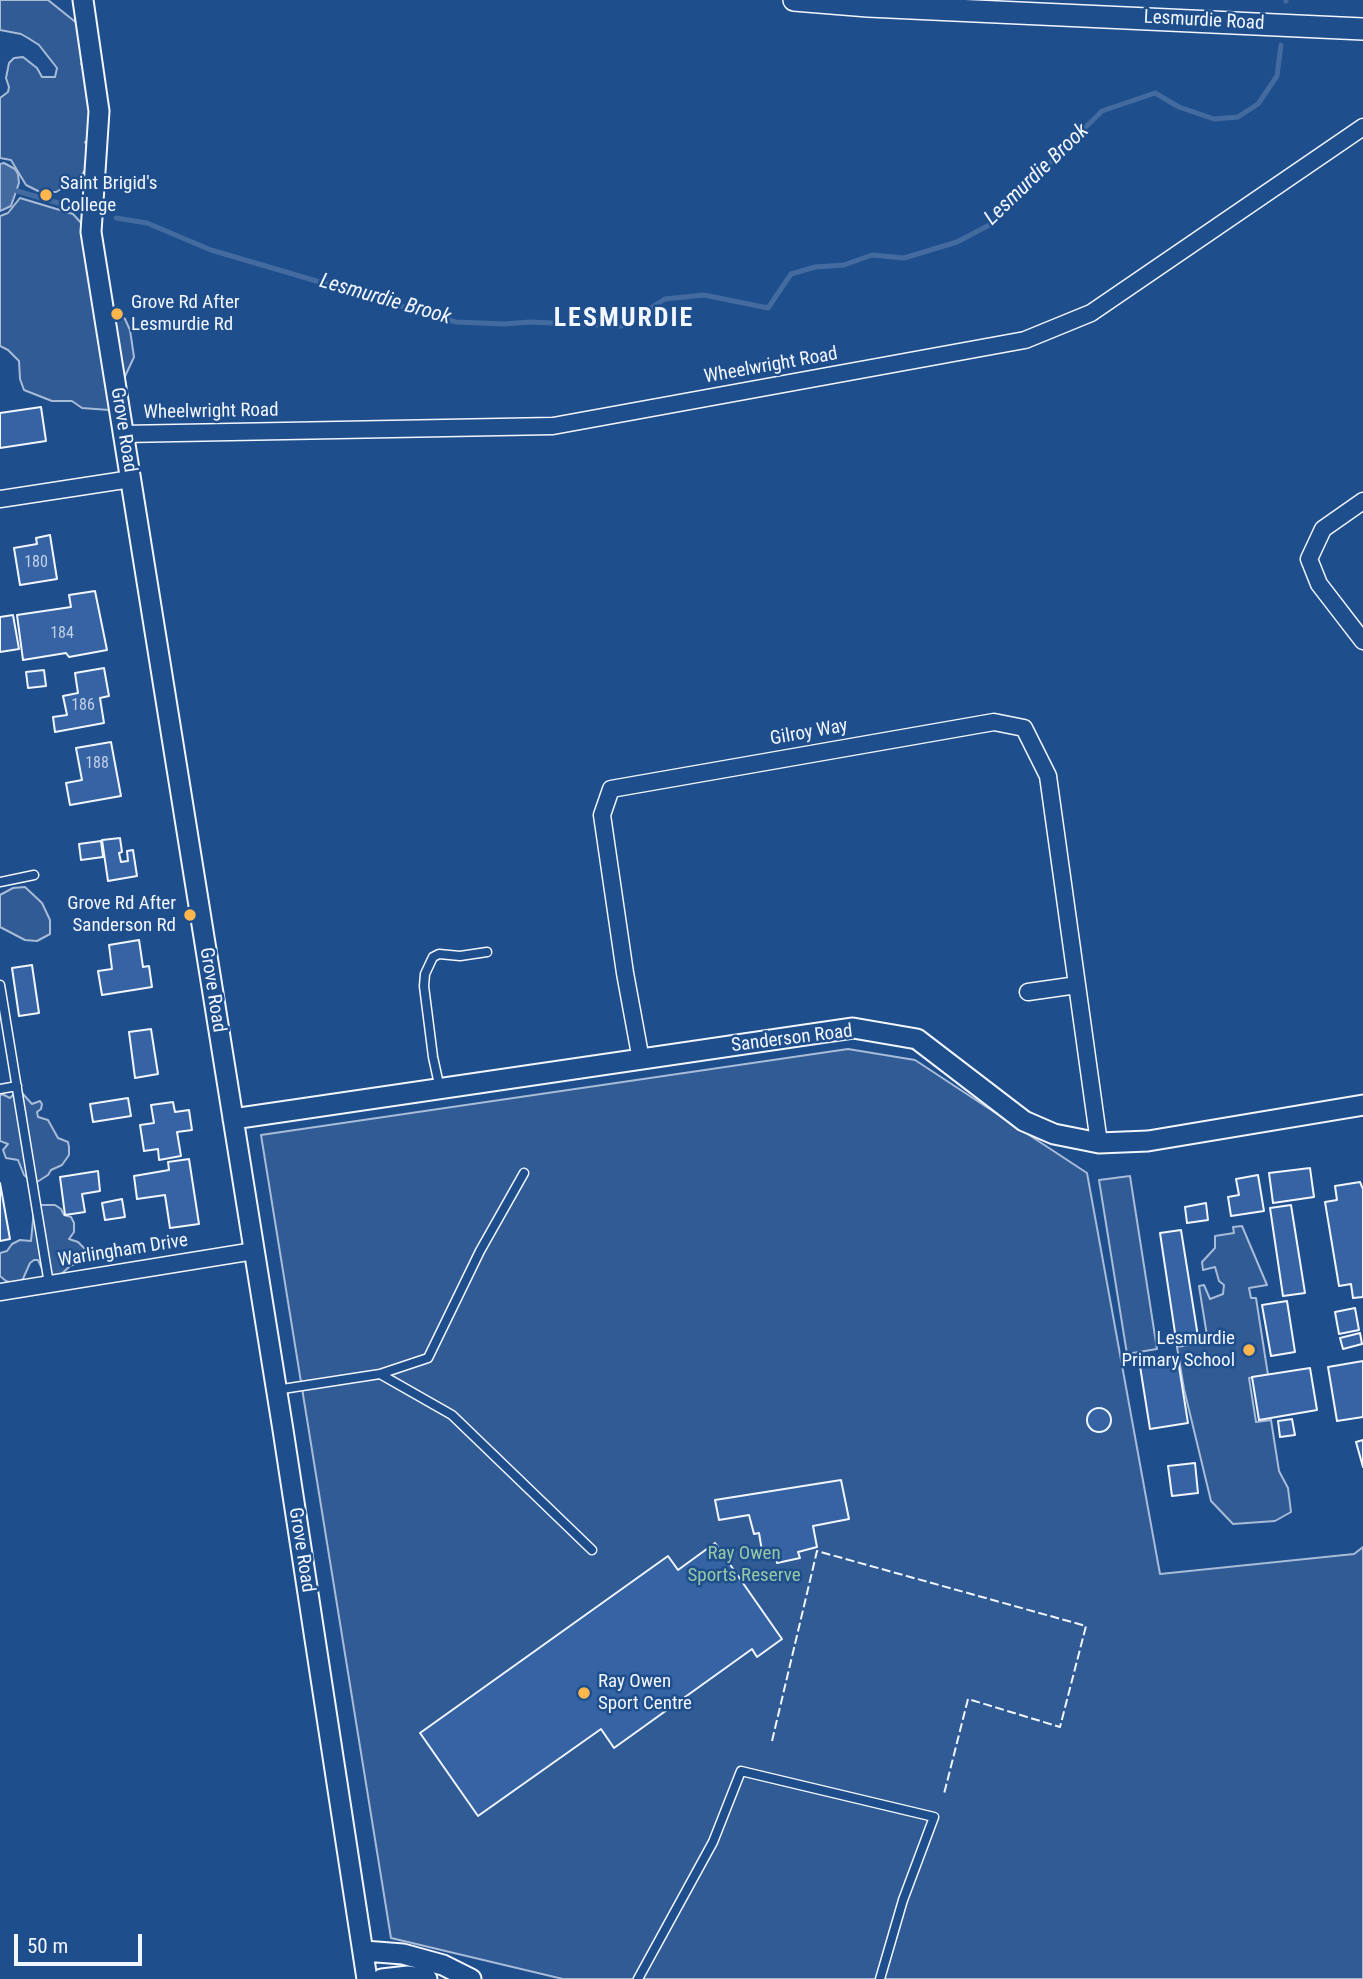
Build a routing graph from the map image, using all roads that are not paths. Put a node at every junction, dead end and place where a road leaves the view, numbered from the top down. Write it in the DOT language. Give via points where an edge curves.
graph roads {
  1 [pos="83,0"];
  2 [pos="794,0"];
  3 [pos="868,3"];
  4 [pos="1363,29"];
  5 [pos="1363,127"];
  6 [pos="123,434"];
  7 [pos="131,479"];
  8 [pos="0,499"];
  9 [pos="1363,501"];
  10 [pos="1363,640"];
  11 [pos="34,875"];
  12 [pos="0,882"];
  13 [pos="487,952"];
  14 [pos="0,985"];
  15 [pos="1077,985"];
  16 [pos="1028,992"];
  17 [pos="641,1060"];
  18 [pos="17,1086"];
  19 [pos="0,1089"];
  20 [pos="440,1089"];
  21 [pos="1363,1105"];
  22 [pos="233,1119"];
  23 [pos="1099,1143"];
  24 [pos="524,1173"];
  25 [pos="254,1251"];
  26 [pos="49,1284"];
  27 [pos="0,1292"];
  28 [pos="380,1374"];
  29 [pos="276,1390"];
  30 [pos="592,1550"];
  31 [pos="364,1951"];
  32 [pos="367,1979"];
  33 [pos="382,1979"];
  34 [pos="427,1979"];
  35 [pos="471,1979"];
  36 [pos="638,1979"];
  37 [pos="880,1979"];
  1 -- 6 [label="street, Grove Road" via="99,111 91,232"];
  2 -- 3 [label="main road, Lesmurdie Road"];
  3 -- 4 [label="main road, Lesmurdie Road"];
  5 -- 6 [label="street, Wheelwright Road" via="1091,313 1025,340 553,426"];
  6 -- 7 [label="street, Grove Road"];
  7 -- 8 [label="street"];
  7 -- 22 [label="street, Grove Road"];
  9 -- 10 [label="street" via="1323,530 1309,559 1319,584"];
  11 -- 12 [label="lane"];
  13 -- 20 [label="lane" via="439,954 425,974"];
  14 -- 18 [label="lane"];
  15 -- 16 [label="street"];
  15 -- 17 [label="street, Gilroy Way" via="1048,776 1024,727 994,722 611,789 602,815"];
  15 -- 23 [label="street, Gilroy Way"];
  17 -- 20 [label="street, Sanderson Road"];
  17 -- 23 [label="street, Sanderson Road" via="853,1028 917,1039 1024,1121 1054,1134"];
  18 -- 19 [label="lane"];
  18 -- 26 [label="lane"];
  20 -- 22 [label="street, Sanderson Road"];
  21 -- 23 [label="street, Sanderson Road" via="1148,1140"];
  22 -- 25 [label="street, Grove Road"];
  24 -- 28 [label="lane" via="428,1358"];
  25 -- 26 [label="street, Warlingham Drive"];
  25 -- 29 [label="street, Grove Road"];
  26 -- 27 [label="street, Warlingham Drive"];
  28 -- 29 [label="lane"];
  28 -- 30 [label="lane" via="452,1415"];
  29 -- 31 [label="street, Grove Road"];
  31 -- 32 [label="street, Grove Road"];
  31 -- 35 [label="street" via="403,1954"];
  33 -- 34 [label="street"];
  36 -- 37 [label="lane" via="713,1842 741,1771 934,1817"];
}
